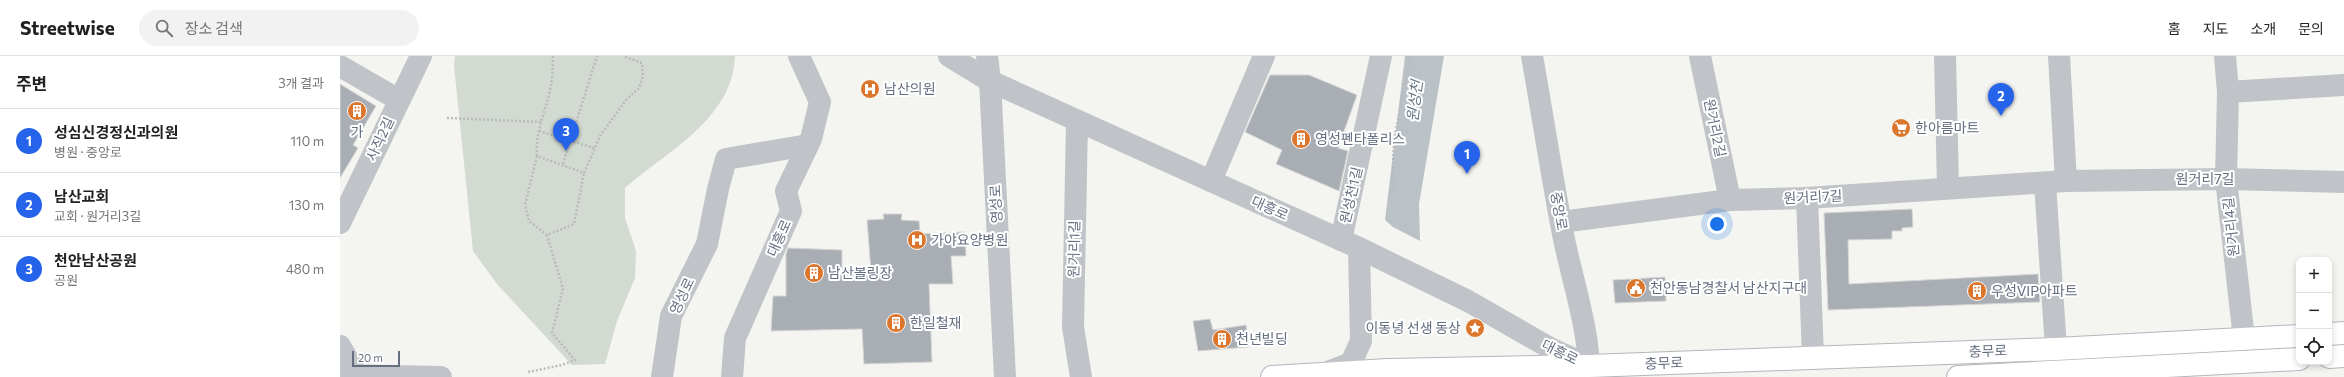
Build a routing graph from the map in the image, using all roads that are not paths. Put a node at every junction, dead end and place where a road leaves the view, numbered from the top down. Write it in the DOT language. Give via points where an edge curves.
graph roads {
  1 [pos="421,56"];
  2 [pos="799,56"];
  3 [pos="949,56"];
  4 [pos="987,56"];
  5 [pos="1264,56"];
  6 [pos="1381,56"];
  7 [pos="1532,56"];
  8 [pos="1700,56"];
  9 [pos="1945,56"];
  10 [pos="2059,56"];
  11 [pos="2225,56"];
  12 [pos="340,66"];
  13 [pos="990,81"];
  14 [pos="2344,85"];
  15 [pos="2228,92"];
  16 [pos="399,100"];
  17 [pos="1077,121"];
  18 [pos="808,145"];
  19 [pos="2226,178"];
  20 [pos="1211,182"];
  21 [pos="2055,182"];
  22 [pos="2344,182"];
  23 [pos="1948,188"];
  24 [pos="1807,198"];
  25 [pos="1730,200"];
  26 [pos="1561,222"];
  27 [pos="340,223"];
  28 [pos="1350,244"];
  29 [pos="1579,308"];
  30 [pos="2344,333"];
  31 [pos="1527,334"];
  32 [pos="2332,334"];
  33 [pos="2296,336"];
  34 [pos="2244,339"];
  35 [pos="340,346"];
  36 [pos="2056,349"];
  37 [pos="2344,356"];
  38 [pos="1813,357"];
  39 [pos="2332,357"];
  40 [pos="2296,359"];
  41 [pos="1589,371"];
  42 [pos="1324,374"];
  43 [pos="352,376"];
  44 [pos="436,377"];
  45 [pos="441,377"];
  46 [pos="662,377"];
  47 [pos="732,377"];
  48 [pos="1005,377"];
  49 [pos="1081,377"];
  50 [pos="1272,377"];
  51 [pos="1958,377"];
  1 -- 16 [label="street, 사직2길"];
  2 -- 18 [label="street, 대흥로" via="820,102"];
  3 -- 13 [label="street, 대흥로"];
  4 -- 13 [label="street, 영성로"];
  5 -- 20 [label="street"];
  6 -- 28 [label="street, 원성천1길"];
  7 -- 26 [label="street, 중앙로"];
  8 -- 25 [label="street, 원거리2길"];
  9 -- 23 [label="street"];
  10 -- 21 [label="street"];
  11 -- 15 [label="street, 원거리4길"];
  12 -- 16 [label="street"];
  13 -- 17 [label="street, 대흥로"];
  13 -- 48 [label="street, 영성로"];
  14 -- 15 [label="street"];
  15 -- 19 [label="street, 원거리4길"];
  16 -- 27 [label="street, 사직2길"];
  17 -- 20 [label="street, 대흥로"];
  17 -- 49 [label="street, 원거리1길" via="1073,327"];
  18 -- 46 [label="street, 영성로" via="726,159 707,244 671,316"];
  18 -- 47 [label="street, 대흥로" via="786,191 791,211 735,338"];
  19 -- 21 [label="street, 원거리7길"];
  19 -- 22 [label="street, 원거리7길"];
  19 -- 34 [label="street, 원거리4길"];
  20 -- 28 [label="street, 대흥로"];
  21 -- 23 [label="street, 원거리7길"];
  21 -- 36 [label="street"];
  23 -- 24 [label="street, 원거리7길"];
  24 -- 25 [label="street, 원거리7길"];
  24 -- 38 [label="street"];
  25 -- 26 [label="street, 원거리7길"];
  26 -- 29 [label="street, 중앙로"];
  28 -- 31 [label="street, 대흥로" via="1468,301"];
  28 -- 42 [label="street, 원성천1길" via="1361,341 1351,363"];
  29 -- 31 [label="street" via="1573,334 1565,340 1552,342"];
  29 -- 41 [label="street, 중앙로"];
  30 -- 32 [label="main road"];
  31 -- 41 [label="street, 대흥로"];
  33 -- 34 [label="main road, 충무로"];
  34 -- 36 [label="main road, 충무로"];
  35 -- 43 [label="street"];
  36 -- 38 [label="main road, 충무로"];
  37 -- 39 [label="main road"];
  38 -- 41 [label="main road, 충무로"];
  40 -- 51 [label="main road, 충무로"];
  41 -- 42 [label="main road, 충무로" via="1388,370"];
  42 -- 50 [label="main road, 충무로"];
  43 -- 44 [label="street"];
  44 -- 45 [label="street"];
}
